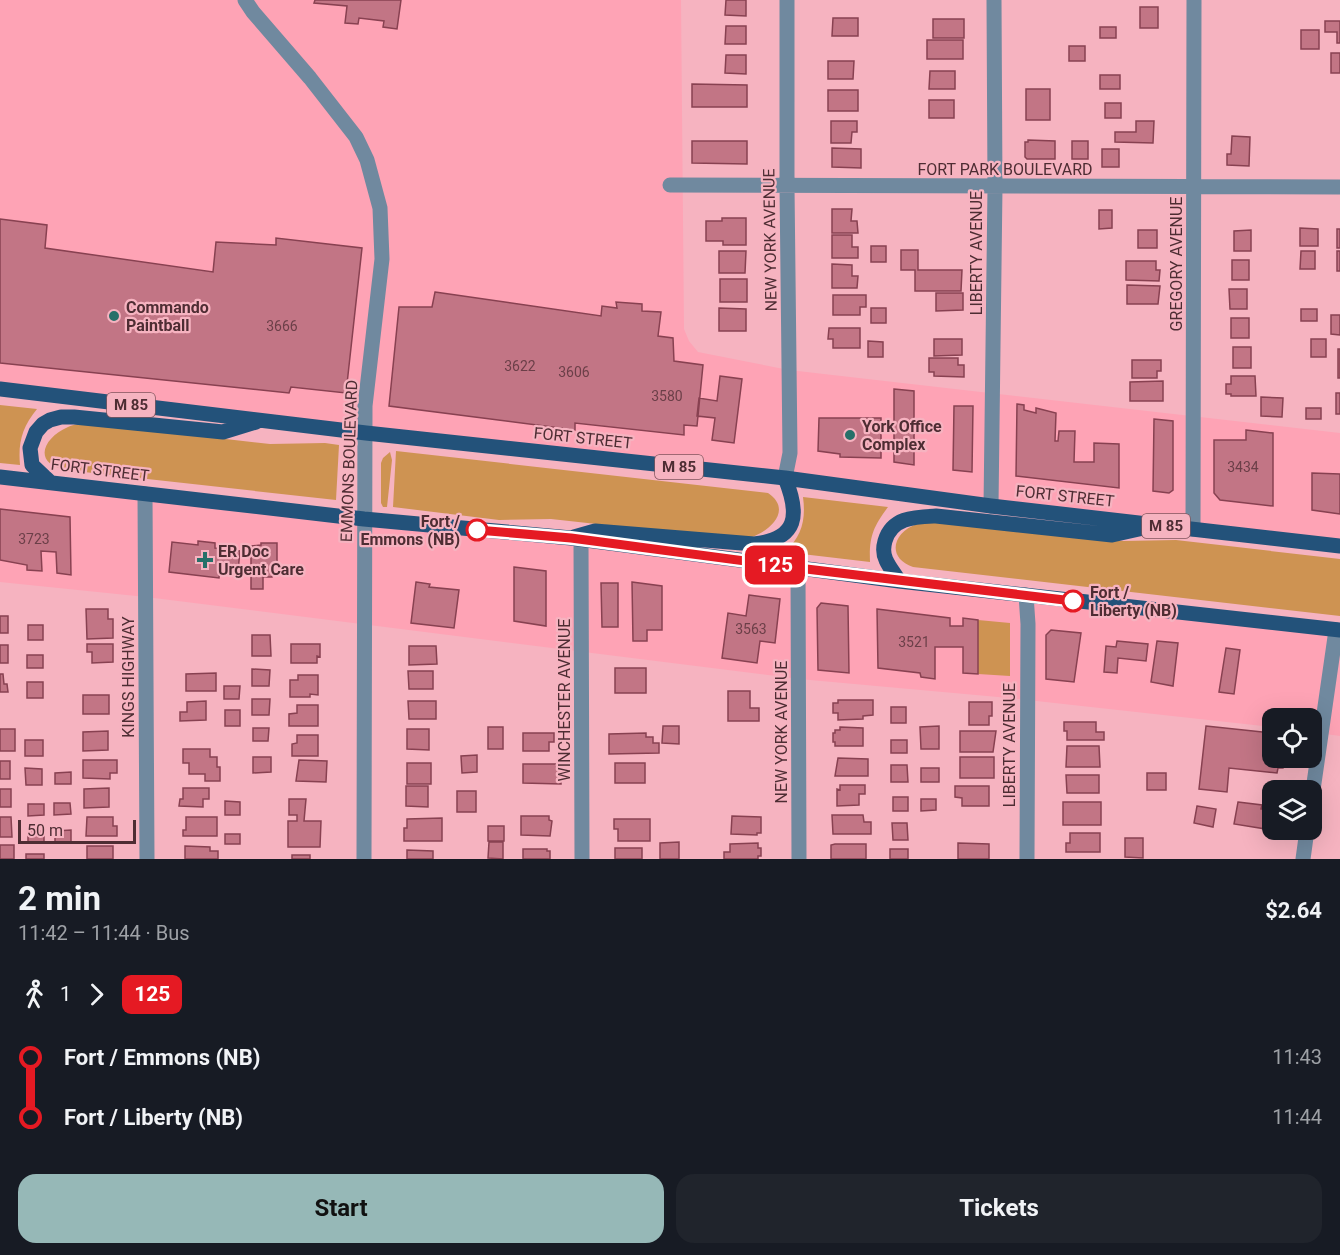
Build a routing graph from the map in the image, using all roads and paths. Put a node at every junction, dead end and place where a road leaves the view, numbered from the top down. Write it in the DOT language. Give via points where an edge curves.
graph roads {
  1 [pos="245,0"];
  2 [pos="787,0"];
  3 [pos="994,0"];
  4 [pos="1194,0"];
  5 [pos="670,185"];
  6 [pos="787,186"];
  7 [pos="995,187"];
  8 [pos="1195,187"];
  9 [pos="1340,187"];
  10 [pos="0,389"];
  11 [pos="262,420"];
  12 [pos="366,433"];
  13 [pos="0,477"];
  14 [pos="785,478"];
  15 [pos="50,482"];
  16 [pos="145,494"];
  17 [pos="991,506"];
  18 [pos="364,519"];
  19 [pos="1157,525"];
  20 [pos="1193,529"];
  21 [pos="576,539"];
  22 [pos="1340,546"];
  23 [pos="798,568"];
  24 [pos="899,580"];
  25 [pos="1026,595"];
  26 [pos="1338,630"];
  27 [pos="1315,780"];
  28 [pos="1306,840"];
  29 [pos="147,859"];
  30 [pos="364,859"];
  31 [pos="582,859"];
  32 [pos="799,859"];
  33 [pos="1027,859"];
  34 [pos="1303,859"];
  1 -- 12 [label="street, EMMONS BOULEVARD" via="342,117 356,137 375,183 382,240 365,406"];
  2 -- 6 [label="street, NEW YORK AVENUE"];
  3 -- 7 [label="street, LIBERTY AVENUE"];
  4 -- 8 [label="street, GREGORY AVENUE"];
  5 -- 6 [label="street, FORT PARK BOULEVARD"];
  6 -- 7 [label="street, FORT PARK BOULEVARD"];
  6 -- 14 [label="street, NEW YORK AVENUE" via="790,453"];
  7 -- 8 [label="street, FORT PARK BOULEVARD"];
  7 -- 17 [label="street, LIBERTY AVENUE"];
  8 -- 9 [label="street, FORT PARK BOULEVARD"];
  8 -- 20 [label="street, GREGORY AVENUE"];
  10 -- 11 [label="main road, FORT STREET / M 85"];
  11 -- 12 [label="main road, FORT STREET / M 85"];
  11 -- 15 [label="main road" via="223,432 74,417 50,420 36,432 30,448 32,465"];
  12 -- 14 [label="main road, FORT STREET / M 85"];
  12 -- 18 [label="street, EMMONS BOULEVARD"];
  13 -- 15 [label="main road, FORT STREET"];
  14 -- 17 [label="main road, FORT STREET / M 85"];
  14 -- 21 [label="main road" via="794,513 784,534 772,542 754,544 595,531"];
  15 -- 16 [label="main road, FORT STREET"];
  16 -- 18 [label="main road, FORT STREET"];
  16 -- 29 [label="street, KINGS HIGHWAY"];
  17 -- 19 [label="main road, FORT STREET / M 85"];
  18 -- 21 [label="main road, FORT STREET"];
  18 -- 30 [label="street, EMMONS BOULEVARD"];
  19 -- 20 [label="main road, FORT STREET / M 85"];
  19 -- 24 [label="main road" via="1112,535 936,516 910,517 887,533 883,548 885,559"];
  20 -- 22 [label="main road, FORT STREET / M 85"];
  21 -- 23 [label="main road, FORT STREET"];
  21 -- 31 [label="street, WINCHESTER AVENUE"];
  23 -- 24 [label="main road, FORT STREET"];
  23 -- 32 [label="street, NEW YORK AVENUE"];
  24 -- 25 [label="main road, FORT STREET"];
  25 -- 26 [label="main road, FORT STREET"];
  25 -- 33 [label="street, LIBERTY AVENUE"];
  26 -- 27 [label="street"];
  28 -- 34 [label="street"];
}
